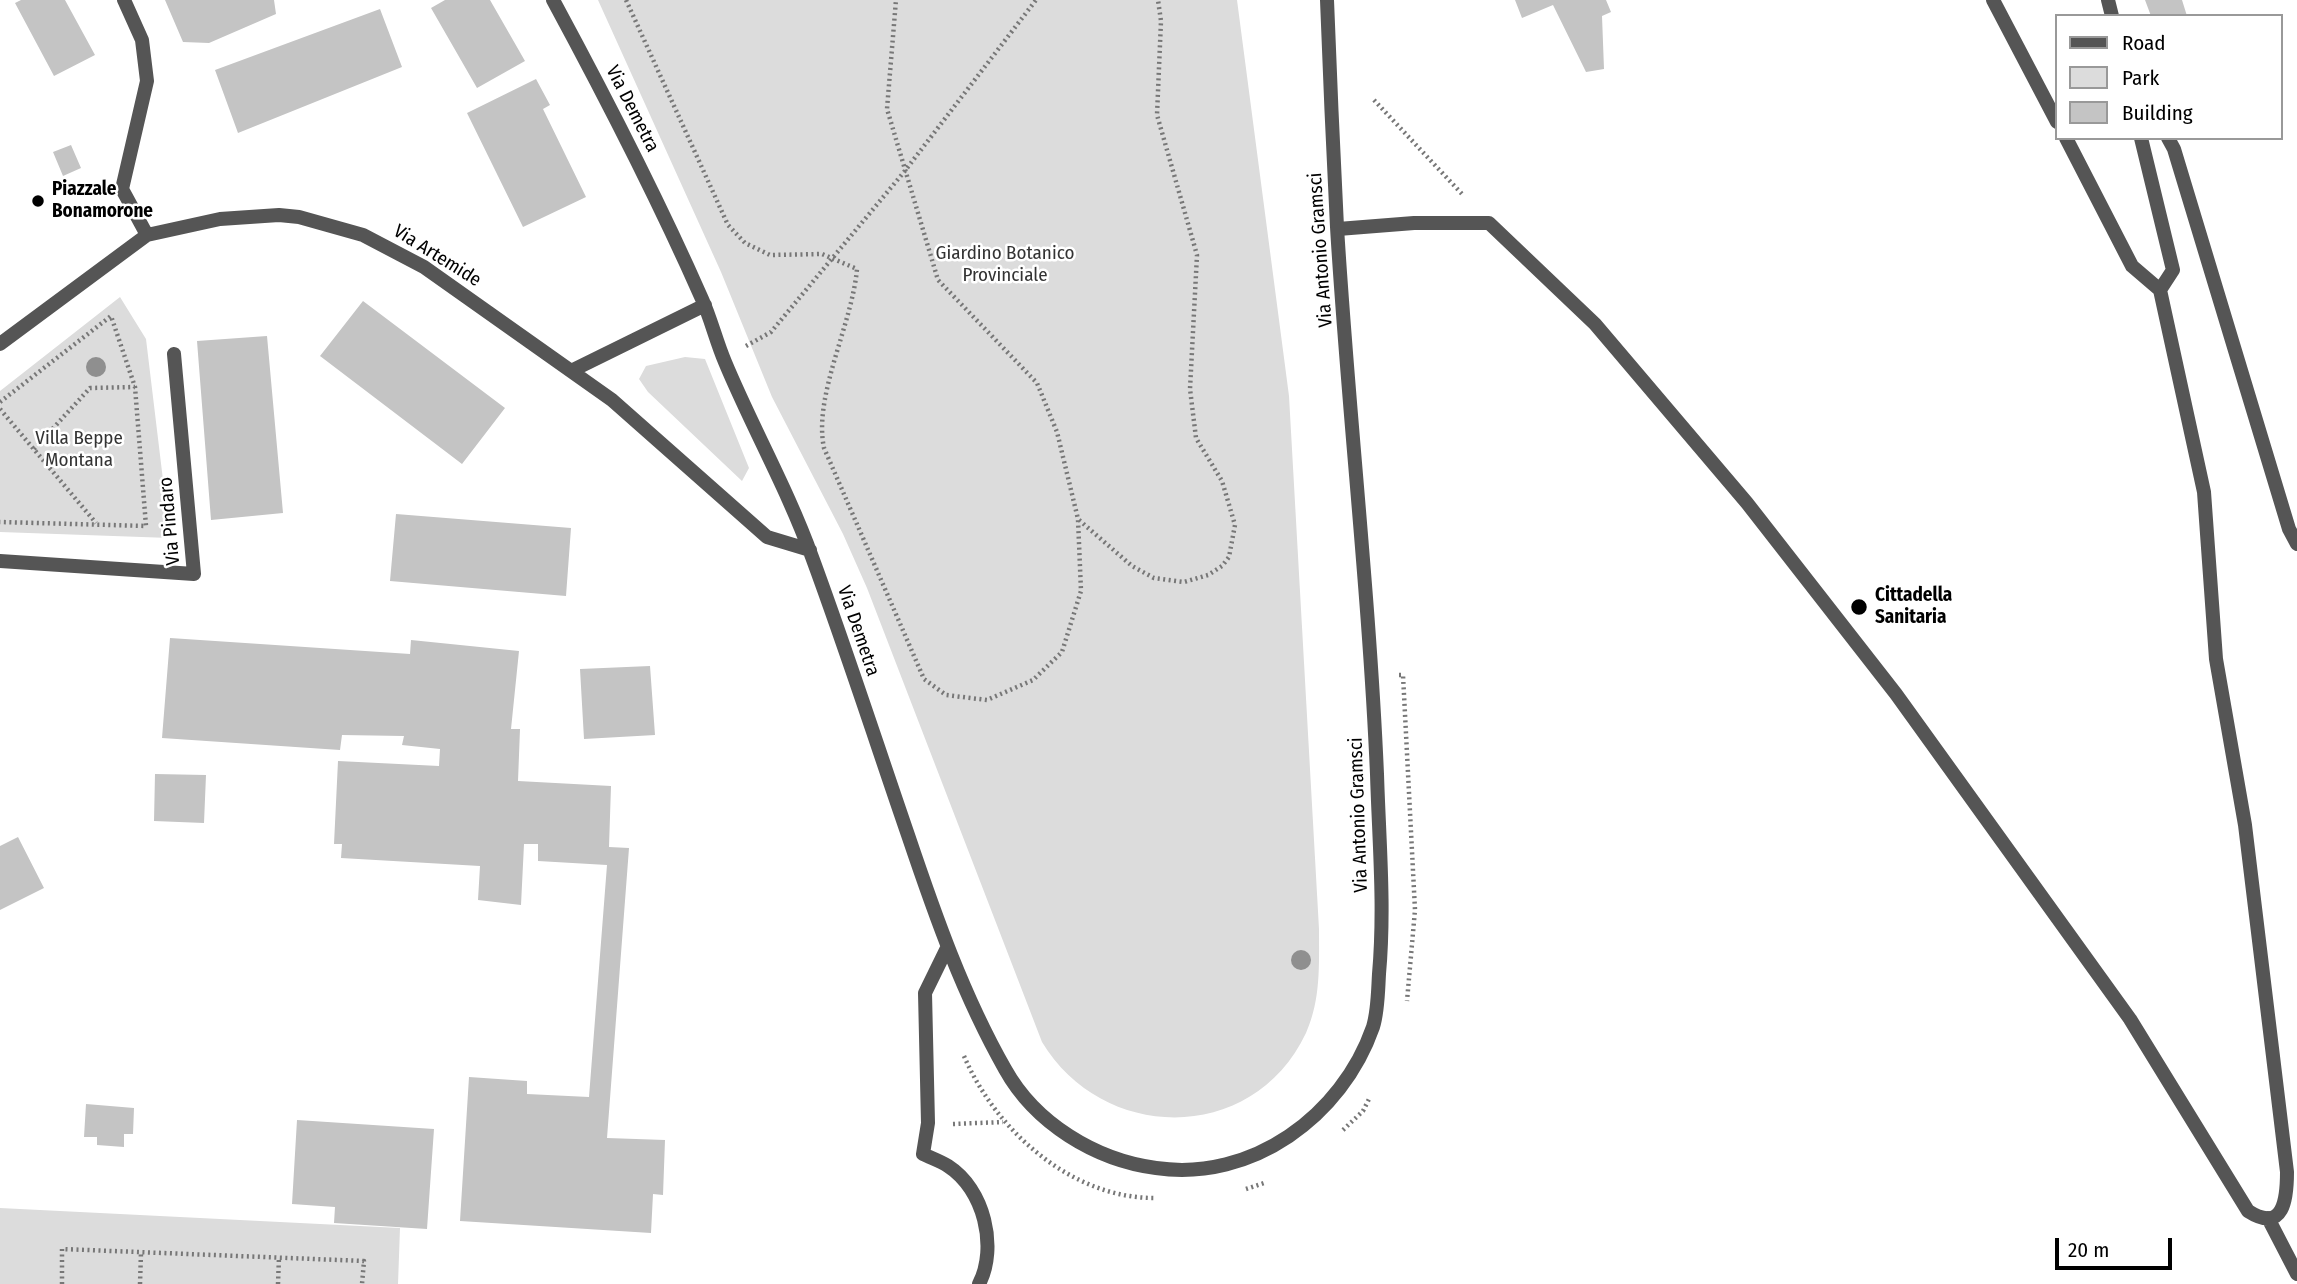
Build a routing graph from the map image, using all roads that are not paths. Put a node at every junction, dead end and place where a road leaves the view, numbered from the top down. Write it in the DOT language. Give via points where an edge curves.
graph roads {
  1 [pos="124,0"];
  2 [pos="553,0"];
  3 [pos="1327,0"];
  4 [pos="1993,0"];
  5 [pos="2056,120"];
  6 [pos="2067,140"];
  7 [pos="2141,140"];
  8 [pos="2169,140"];
  9 [pos="1338,229"];
  10 [pos="147,235"];
  11 [pos="2160,290"];
  12 [pos="705,306"];
  13 [pos="0,344"];
  14 [pos="174,354"];
  15 [pos="571,371"];
  16 [pos="2297,544"];
  17 [pos="810,550"];
  18 [pos="0,561"];
  19 [pos="947,948"];
  20 [pos="2269,1218"];
  21 [pos="2297,1274"];
  22 [pos="979,1284"];
  1 -- 10 [label="street" via="142,40 147,82 122,189"];
  2 -- 12 [label="street, Via Demetra" via="616,117"];
  3 -- 9 [label="street, Via Antonio Gramsci"];
  4 -- 5 [label="street"];
  6 -- 11 [label="street" via="2132,266"];
  7 -- 11 [label="street" via="2173,270"];
  8 -- 16 [label="street"];
  9 -- 19 [label="street, Via Antonio Gramsci" via="1373,678 1383,927 1376,1021 1358,1062 1334,1100 1278,1144 1218,1166 1160,1169 1122,1161 1057,1129 1030,1104 1007,1074"];
  9 -- 20 [label="street" via="1489,223 1595,324 1764,524 1896,694 2130,1019 2248,1211"];
  10 -- 13 [label="street, Via Artemide"];
  10 -- 15 [label="street, Via Artemide" via="220,219 279,215 363,235 424,267"];
  11 -- 20 [label="street" via="2204,492 2216,659 2245,825 2287,1172 2287,1201"];
  12 -- 15 [label="street"];
  12 -- 17 [label="street, Via Demetra" via="723,358"];
  14 -- 18 [label="street, Via Pindaro" via="194,574"];
  15 -- 17 [label="street, Via Artemide" via="612,400 767,537"];
  17 -- 19 [label="street, Via Demetra"];
  19 -- 22 [label="street" via="925,993 928,1123 923,1154 950,1167 980,1209 989,1250"];
  20 -- 21 [label="street"];
}
